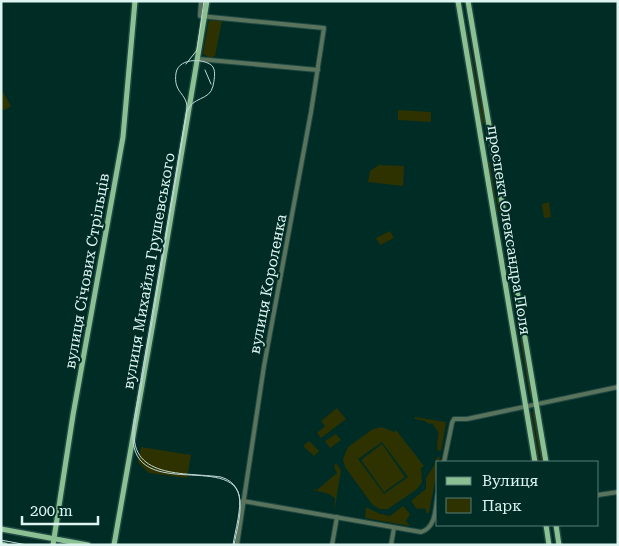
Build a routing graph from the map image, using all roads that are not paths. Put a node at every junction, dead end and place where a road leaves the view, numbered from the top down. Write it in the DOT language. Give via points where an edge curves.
graph roads {
  1 [pos="135,1"];
  2 [pos="202,1"];
  3 [pos="207,1"];
  4 [pos="458,1"];
  5 [pos="468,1"];
  6 [pos="202,16"];
  7 [pos="198,59"];
  8 [pos="318,70"];
  9 [pos="480,129"];
  10 [pos="490,130"];
  11 [pos="495,156"];
  12 [pos="485,158"];
  13 [pos="618,387"];
  14 [pos="536,405"];
  15 [pos="526,407"];
  16 [pos="444,461"];
  17 [pos="535,461"];
  18 [pos="546,461"];
  19 [pos="618,492"];
  20 [pos="599,495"];
  21 [pos="243,501"];
  22 [pos="436,507"];
  23 [pos="337,517"];
  24 [pos="434,522"];
  25 [pos="546,526"];
  26 [pos="556,526"];
  27 [pos="394,528"];
  28 [pos="1,529"];
  29 [pos="53,542"];
  30 [pos="1,544"];
  31 [pos="5,545"];
  32 [pos="88,545"];
  33 [pos="114,545"];
  34 [pos="237,545"];
  35 [pos="332,545"];
  36 [pos="391,545"];
  37 [pos="549,545"];
  38 [pos="559,545"];
  1 -- 29 [label="main road, вулиця Січових Стрільців" via="123,137"];
  2 -- 6 [label="street, вулиця Михайла Грушевського"];
  3 -- 6 [label="main road, вулиця Михайла Грушевського"];
  4 -- 9 [label="main road, проспект Олександра Поля"];
  5 -- 10 [label="main road, проспект Олександра Поля"];
  6 -- 7 [label="main road, вулиця Михайла Грушевського"];
  6 -- 8 [label="street, вулиця Короленка" via="324,28"];
  7 -- 8 [label="street"];
  7 -- 33 [label="main road, вулиця Михайла Грушевського"];
  8 -- 21 [label="street, вулиця Короленка"];
  9 -- 10 [label="main road"];
  9 -- 12 [label="main road, проспект Олександра Поля"];
  10 -- 11 [label="main road, проспект Олександра Поля"];
  11 -- 12 [label="main road"];
  11 -- 14 [label="main road, проспект Олександра Поля"];
  12 -- 15 [label="main road, проспект Олександра Поля"];
  13 -- 14 [label="street"];
  14 -- 15 [label="street"];
  14 -- 18 [label="main road, проспект Олександра Поля"];
  15 -- 16 [label="street" via="454,420"];
  15 -- 17 [label="main road, проспект Олександра Поля"];
  19 -- 20 [label="street"];
  21 -- 23 [label="street"];
  21 -- 34 [label="street, вулиця Короленка"];
  22 -- 24 [label="street"];
  23 -- 27 [label="street"];
  23 -- 35 [label="street"];
  24 -- 27 [label="street" via="421,532"];
  25 -- 37 [label="main road"];
  26 -- 38 [label="main road"];
  27 -- 36 [label="street"];
  28 -- 29 [label="main road"];
  29 -- 32 [label="main road"];
  30 -- 31 [label="main road"];
}
